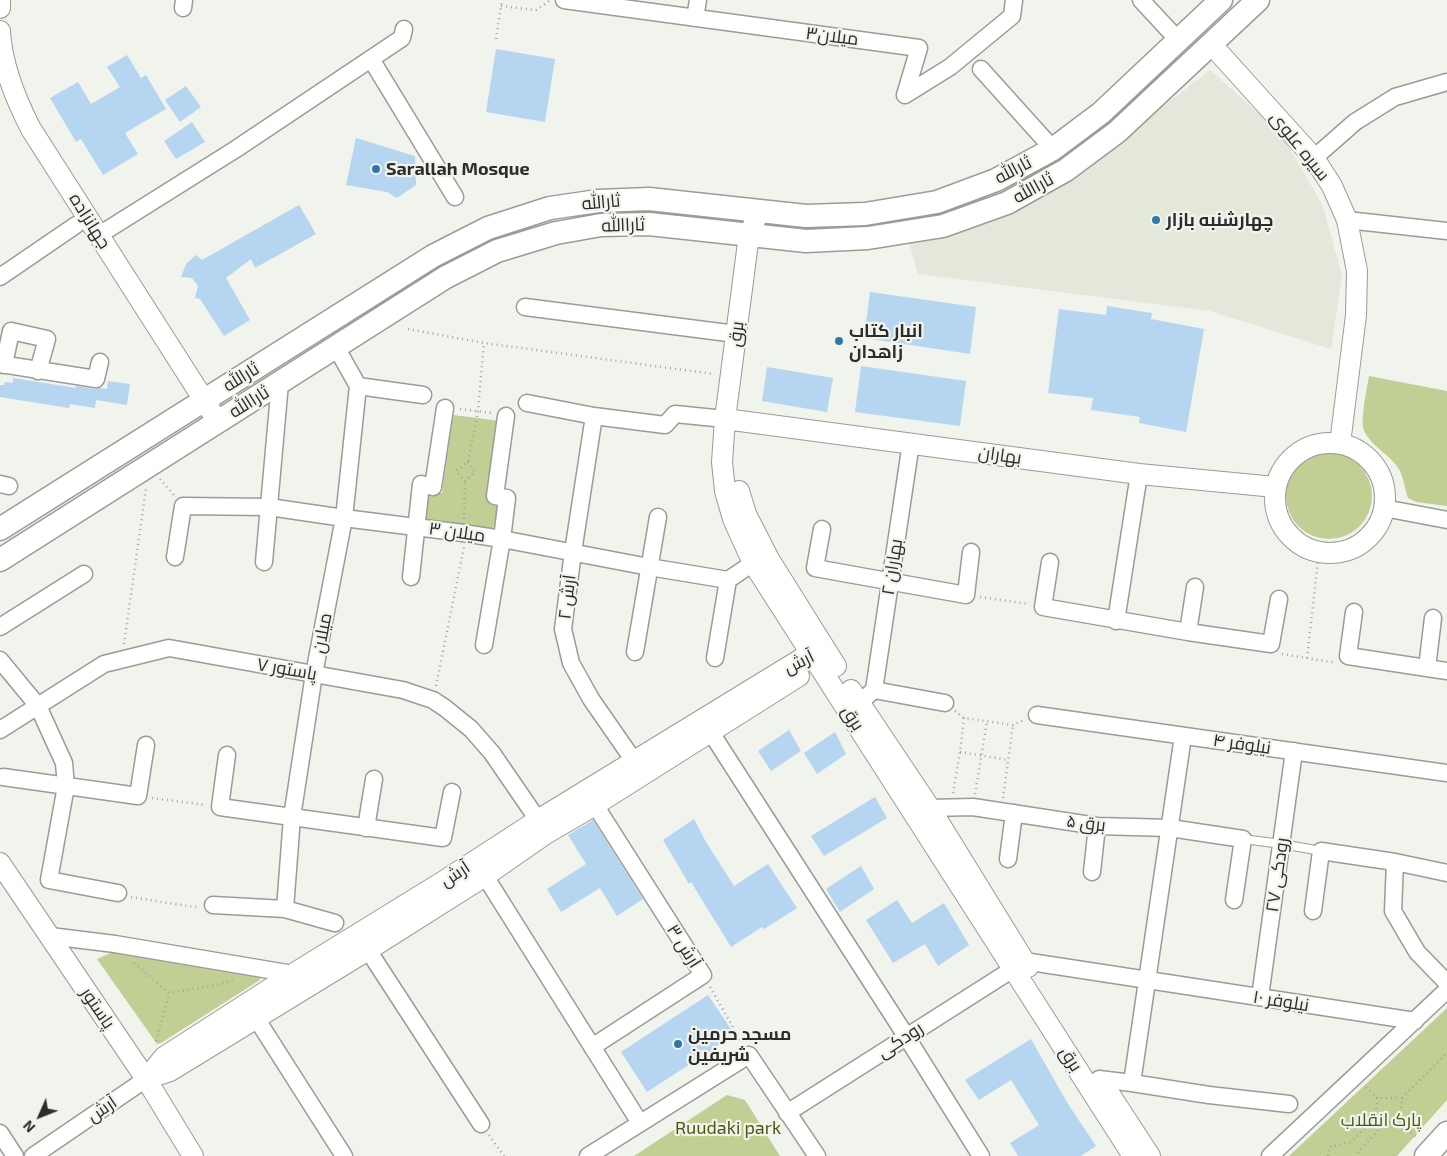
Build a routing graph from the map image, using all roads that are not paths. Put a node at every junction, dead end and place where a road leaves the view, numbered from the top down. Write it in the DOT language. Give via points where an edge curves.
graph roads {
  1 [pos="0,0"];
  2 [pos="564,0"];
  3 [pos="698,0"];
  4 [pos="1014,0"];
  5 [pos="1141,0"];
  6 [pos="1221,0"];
  7 [pos="1258,0"];
  8 [pos="0,8"];
  9 [pos="695,18"];
  10 [pos="404,29"];
  11 [pos="0,30"];
  12 [pos="1186,33"];
  13 [pos="1211,44"];
  14 [pos="371,59"];
  15 [pos="981,69"];
  16 [pos="1447,82"];
  17 [pos="0,94"];
  18 [pos="1053,148"];
  19 [pos="1314,158"];
  20 [pos="455,197"];
  21 [pos="759,211"];
  22 [pos="1347,220"];
  23 [pos="76,225"];
  24 [pos="1447,231"];
  25 [pos="755,235"];
  26 [pos="93,239"];
  27 [pos="0,277"];
  28 [pos="525,307"];
  29 [pos="736,334"];
  30 [pos="336,347"];
  31 [pos="100,362"];
  32 [pos="2,364"];
  33 [pos="38,371"];
  34 [pos="280,382"];
  35 [pos="358,386"];
  36 [pos="422,395"];
  37 [pos="527,403"];
  38 [pos="198,404"];
  39 [pos="445,408"];
  40 [pos="506,416"];
  41 [pos="594,416"];
  42 [pos="732,419"];
  43 [pos="212,426"];
  44 [pos="911,443"];
  45 [pos="1340,444"];
  46 [pos="1139,474"];
  47 [pos="1275,487"];
  48 [pos="269,507"];
  49 [pos="1384,508"];
  50 [pos="658,517"];
  51 [pos="344,518"];
  52 [pos="1447,520"];
  53 [pos="416,527"];
  54 [pos="0,529"];
  55 [pos="822,529"];
  56 [pos="502,539"];
  57 [pos="573,552"];
  58 [pos="971,552"];
  59 [pos="175,557"];
  60 [pos="0,560"];
  61 [pos="264,562"];
  62 [pos="1050,562"];
  63 [pos="753,563"];
  64 [pos="649,567"];
  65 [pos="84,574"];
  66 [pos="411,577"];
  67 [pos="728,580"];
  68 [pos="890,580"];
  69 [pos="1195,587"];
  70 [pos="1278,599"];
  71 [pos="1354,612"];
  72 [pos="1433,618"];
  73 [pos="1116,620"];
  74 [pos="0,627"];
  75 [pos="1188,632"];
  76 [pos="484,646"];
  77 [pos="635,652"];
  78 [pos="819,656"];
  79 [pos="715,658"];
  80 [pos="0,660"];
  81 [pos="1427,668"];
  82 [pos="1447,671"];
  83 [pos="314,674"];
  84 [pos="867,696"];
  85 [pos="945,703"];
  86 [pos="38,706"];
  87 [pos="1036,715"];
  88 [pos="0,730"];
  89 [pos="710,731"];
  90 [pos="1183,736"];
  91 [pos="146,744"];
  92 [pos="1294,752"];
  93 [pos="227,755"];
  94 [pos="638,767"];
  95 [pos="1447,773"];
  96 [pos="3,777"];
  97 [pos="374,779"];
  98 [pos="66,786"];
  99 [pos="452,792"];
  100 [pos="594,804"];
  101 [pos="930,808"];
  102 [pos="1008,812"];
  103 [pos="292,817"];
  104 [pos="543,826"];
  105 [pos="1097,826"];
  106 [pos="366,828"];
  107 [pos="1170,828"];
  108 [pos="1243,839"];
  109 [pos="1282,844"];
  110 [pos="1320,851"];
  111 [pos="1008,859"];
  112 [pos="1395,862"];
  113 [pos="0,863"];
  114 [pos="1092,872"];
  115 [pos="1447,873"];
  116 [pos="485,876"];
  117 [pos="118,893"];
  118 [pos="1234,900"];
  119 [pos="213,905"];
  120 [pos="285,909"];
  121 [pos="1312,911"];
  122 [pos="335,923"];
  123 [pos="50,936"];
  124 [pos="368,950"];
  125 [pos="1019,965"];
  126 [pos="293,974"];
  127 [pos="1147,980"];
  128 [pos="1447,983"];
  129 [pos="1447,990"];
  130 [pos="1260,997"];
  131 [pos="256,1018"];
  132 [pos="1414,1021"];
  133 [pos="906,1036"];
  134 [pos="592,1047"];
  135 [pos="146,1079"];
  136 [pos="1100,1079"];
  137 [pos="1132,1083"];
  138 [pos="1289,1104"];
  139 [pos="787,1113"];
  140 [pos="640,1123"];
  141 [pos="481,1124"];
  142 [pos="0,1133"];
  143 [pos="1447,1133"];
  144 [pos="1428,1153"];
  145 [pos="15,1156"];
  146 [pos="33,1156"];
  147 [pos="193,1156"];
  148 [pos="344,1156"];
  149 [pos="588,1156"];
  150 [pos="818,1156"];
  151 [pos="981,1156"];
  152 [pos="1132,1156"];
  153 [pos="1150,1156"];
  154 [pos="1270,1156"];
  1 -- 8 [label="street"];
  2 -- 9 [label="street"];
  3 -- 9 [label="street"];
  4 -- 9 [label="street, میلان۳" via="1012,16 950,67 905,95 919,48"];
  5 -- 12 [label="street"];
  6 -- 12 [label="main road, ثارالله"];
  7 -- 13 [label="main road, ثاراالله"];
  10 -- 14 [label="street" via="402,38"];
  11 -- 26 [label="street, جهانزاده" via="7,72 18,103"];
  12 -- 13 [label="main road"];
  12 -- 18 [label="main road, ثارالله" via="1101,113"];
  13 -- 19 [label="street, سیره علوی"];
  13 -- 25 [label="main road, ثاراالله" via="1117,132 1066,170 1007,203 943,226 868,238 806,241"];
  14 -- 20 [label="street"];
  14 -- 26 [label="street" via="236,150"];
  15 -- 18 [label="street"];
  16 -- 19 [label="street" via="1395,97 1356,122"];
  17 -- 23 [label="street, جهانزاده" via="19,136"];
  18 -- 21 [label="main road, ثارالله" via="996,180 937,202 865,214 806,216"];
  19 -- 22 [label="street, سیره علوی" via="1332,186"];
  21 -- 25 [label="street"];
  21 -- 38 [label="main road, ثارالله" via="650,199 598,200 550,208 488,228 433,256"];
  22 -- 24 [label="street"];
  22 -- 45 [label="street, سیره علوی" via="1357,271 1356,315"];
  23 -- 26 [label="street, جهانزاده"];
  23 -- 27 [label="street"];
  25 -- 29 [label="street, برق"];
  25 -- 30 [label="main road, ثاراالله" via="649,224 601,225 556,233 497,251 446,277"];
  25 -- 42 [label="street, برق"];
  26 -- 38 [label="street, جهانزاده"];
  28 -- 29 [label="street"];
  29 -- 42 [label="street, برق" via="730,376"];
  30 -- 34 [label="main road, ثاراالله"];
  30 -- 35 [label="street"];
  31 -- 33 [label="street" via="96,379"];
  32 -- 33 [label="street"];
  32 -- 33 [label="street" via="11,331 47,339"];
  34 -- 43 [label="main road, ثاراالله"];
  34 -- 48 [label="street"];
  35 -- 36 [label="street"];
  35 -- 51 [label="street, میلان"];
  37 -- 41 [label="street"];
  38 -- 43 [label="street, جهانزاده"];
  38 -- 54 [label="main road, ثارالله"];
  39 -- 53 [label="street" via="433,487 421,484"];
  40 -- 56 [label="street" via="495,496 507,498"];
  41 -- 42 [label="street" via="665,425 674,414"];
  41 -- 57 [label="street, آرش ۲"];
  42 -- 44 [label="street, بهاران"];
  42 -- 63 [label="street, برق" via="722,462 725,491 733,519"];
  42 -- 78 [label="street, برق" via="738,489 746,514"];
  43 -- 60 [label="main road, ثاراالله"];
  44 -- 46 [label="street, بهاران"];
  44 -- 68 [label="street, بهاران ۲"];
  45 -- 47 [label="street" via="1322,443 1306,448 1281,471"];
  45 -- 49 [label="street" via="1356,449 1380,474"];
  46 -- 47 [label="street, بهاران"];
  46 -- 73 [label="street"];
  47 -- 49 [label="street" via="1275,505 1289,536 1319,552 1336,553 1353,548 1368,538 1378,525"];
  48 -- 51 [label="street, میلان ۳"];
  48 -- 59 [label="street, میلان ۳" via="183,506"];
  48 -- 61 [label="street"];
  49 -- 52 [label="street"];
  50 -- 64 [label="street"];
  51 -- 53 [label="street, میلان ۳"];
  51 -- 83 [label="street, میلان"];
  53 -- 56 [label="street, میلان ۳"];
  53 -- 66 [label="street"];
  55 -- 68 [label="street" via="815,568"];
  56 -- 57 [label="street, میلان ۳"];
  56 -- 76 [label="street"];
  57 -- 64 [label="street, میلان ۳"];
  57 -- 94 [label="street, آرش ۲" via="563,630 571,663 591,699"];
  58 -- 68 [label="street" via="966,595"];
  62 -- 73 [label="street" via="1043,607"];
  63 -- 67 [label="street"];
  63 -- 78 [label="street, برق"];
  64 -- 67 [label="street, میلان ۳"];
  64 -- 77 [label="street"];
  65 -- 74 [label="street"];
  67 -- 79 [label="street"];
  68 -- 84 [label="street, بهاران ۲"];
  69 -- 75 [label="street"];
  70 -- 75 [label="street" via="1270,644"];
  71 -- 81 [label="street" via="1348,656"];
  72 -- 81 [label="street"];
  73 -- 75 [label="street"];
  78 -- 84 [label="street, برق"];
  78 -- 89 [label="street, آرش"];
  78 -- 94 [label="street, آرش"];
  78 -- 125 [label="street, برق"];
  80 -- 86 [label="street"];
  81 -- 82 [label="street"];
  83 -- 86 [label="street, پاستور ۷" via="169,648 104,664"];
  83 -- 103 [label="street, میلان"];
  83 -- 104 [label="street, پاستور ۷" via="403,690 433,700 471,729 492,753"];
  84 -- 85 [label="street"];
  84 -- 101 [label="street, برق"];
  86 -- 88 [label="street, پاستور ۷"];
  86 -- 98 [label="street" via="64,763"];
  87 -- 90 [label="street, نیلوفر ۴"];
  89 -- 94 [label="street, آرش"];
  89 -- 133 [label="street"];
  90 -- 92 [label="street, نیلوفر ۴"];
  90 -- 107 [label="street"];
  91 -- 98 [label="street" via="138,796"];
  92 -- 95 [label="street, نیلوفر ۴"];
  92 -- 109 [label="street, رودکی ۲۷"];
  93 -- 103 [label="street" via="220,807"];
  94 -- 100 [label="street, آرش"];
  94 -- 104 [label="street, آرش"];
  96 -- 98 [label="street"];
  97 -- 106 [label="street"];
  98 -- 117 [label="street" via="49,880"];
  99 -- 106 [label="street" via="442,838"];
  100 -- 104 [label="street, آرش"];
  100 -- 134 [label="street, آرش ۳" via="703,976"];
  101 -- 102 [label="street, برق ۵"];
  101 -- 125 [label="street, برق"];
  102 -- 105 [label="street, برق ۵"];
  102 -- 111 [label="street"];
  103 -- 106 [label="street"];
  103 -- 120 [label="street, میلان"];
  104 -- 116 [label="street, آرش"];
  104 -- 126 [label="street, آرش" via="447,879"];
  105 -- 107 [label="street, برق ۵"];
  105 -- 114 [label="street"];
  107 -- 108 [label="street, برق ۵"];
  107 -- 127 [label="street"];
  108 -- 109 [label="lane"];
  108 -- 118 [label="street"];
  109 -- 110 [label="lane"];
  109 -- 130 [label="street, رودکی ۲۷"];
  110 -- 112 [label="street"];
  110 -- 121 [label="street"];
  112 -- 115 [label="street"];
  112 -- 128 [label="street" via="1393,911 1417,952"];
  113 -- 123 [label="street, پاستور"];
  116 -- 124 [label="street, آرش"];
  116 -- 134 [label="street"];
  119 -- 120 [label="street"];
  120 -- 122 [label="street"];
  123 -- 126 [label="street"];
  123 -- 135 [label="street, پاستور"];
  124 -- 131 [label="street, آرش"];
  124 -- 141 [label="street"];
  125 -- 127 [label="street, نیلوفر ۱۰"];
  125 -- 133 [label="street, رودکی"];
  125 -- 136 [label="street, برق"];
  125 -- 152 [label="street, برق"];
  126 -- 135 [label="street, آرش" via="164,1057"];
  127 -- 130 [label="street, نیلوفر ۱۰"];
  127 -- 137 [label="street"];
  129 -- 132 [label="street"];
  130 -- 132 [label="street, نیلوفر ۱۰"];
  131 -- 135 [label="street, آرش" via="170,1071"];
  131 -- 148 [label="street"];
  132 -- 154 [label="street"];
  133 -- 139 [label="street, رودکی"];
  133 -- 151 [label="street"];
  134 -- 140 [label="street"];
  135 -- 146 [label="street, آرش"];
  135 -- 147 [label="street, پاستور"];
  136 -- 137 [label="street"];
  136 -- 153 [label="street, برق"];
  137 -- 138 [label="street"];
  139 -- 140 [label="street" via="749,1055"];
  139 -- 150 [label="street"];
  140 -- 149 [label="street"];
  142 -- 145 [label="street"];
  143 -- 144 [label="main road"];
}
